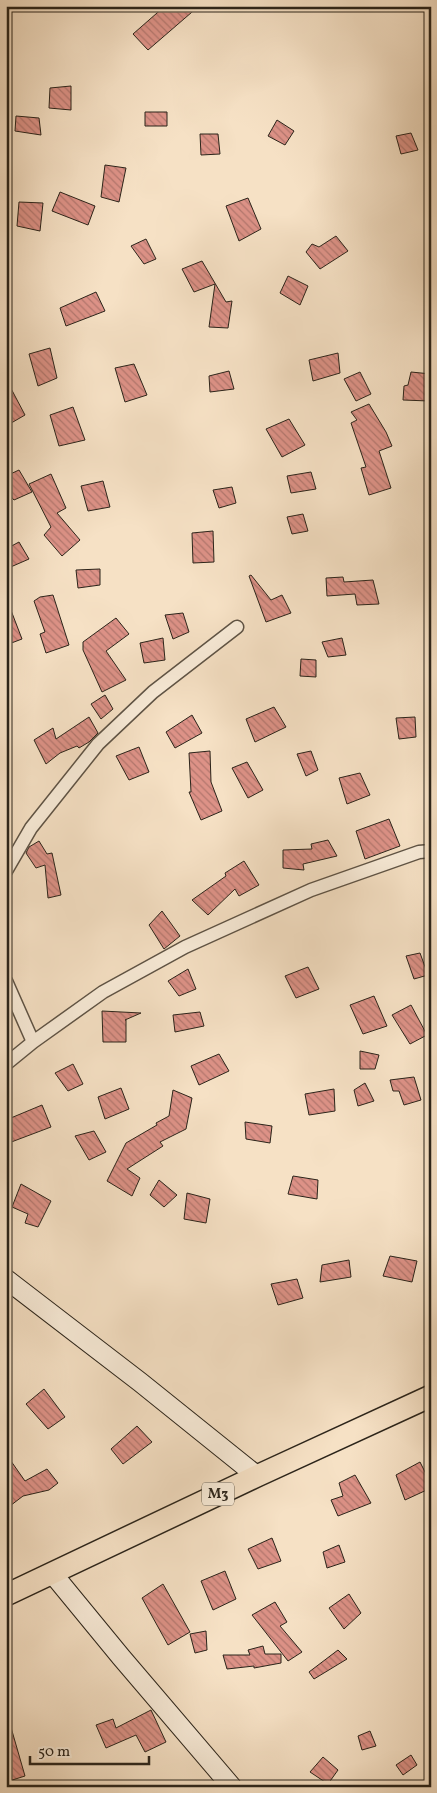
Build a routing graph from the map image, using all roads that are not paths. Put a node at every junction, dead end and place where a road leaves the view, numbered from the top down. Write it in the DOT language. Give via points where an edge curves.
graph roads {
  1 [pos="237,627"];
  2 [pos="431,851"];
  3 [pos="6,871"];
  4 [pos="6,981"];
  5 [pos="33,1042"];
  6 [pos="6,1064"];
  7 [pos="6,1278"];
  8 [pos="431,1396"];
  9 [pos="256,1476"];
  10 [pos="52,1573"];
  11 [pos="6,1595"];
  12 [pos="232,1787"];
  1 -- 3 [label="street" via="153,692 98,744 31,828"];
  2 -- 5 [label="street" via="419,852 311,890 185,947 103,992"];
  4 -- 5 [label="street"];
  5 -- 6 [label="street"];
  7 -- 9 [label="street"];
  8 -- 9 [label="main road, M3"];
  9 -- 10 [label="main road, M3"];
  10 -- 11 [label="main road, M3"];
  10 -- 12 [label="street"];
}
